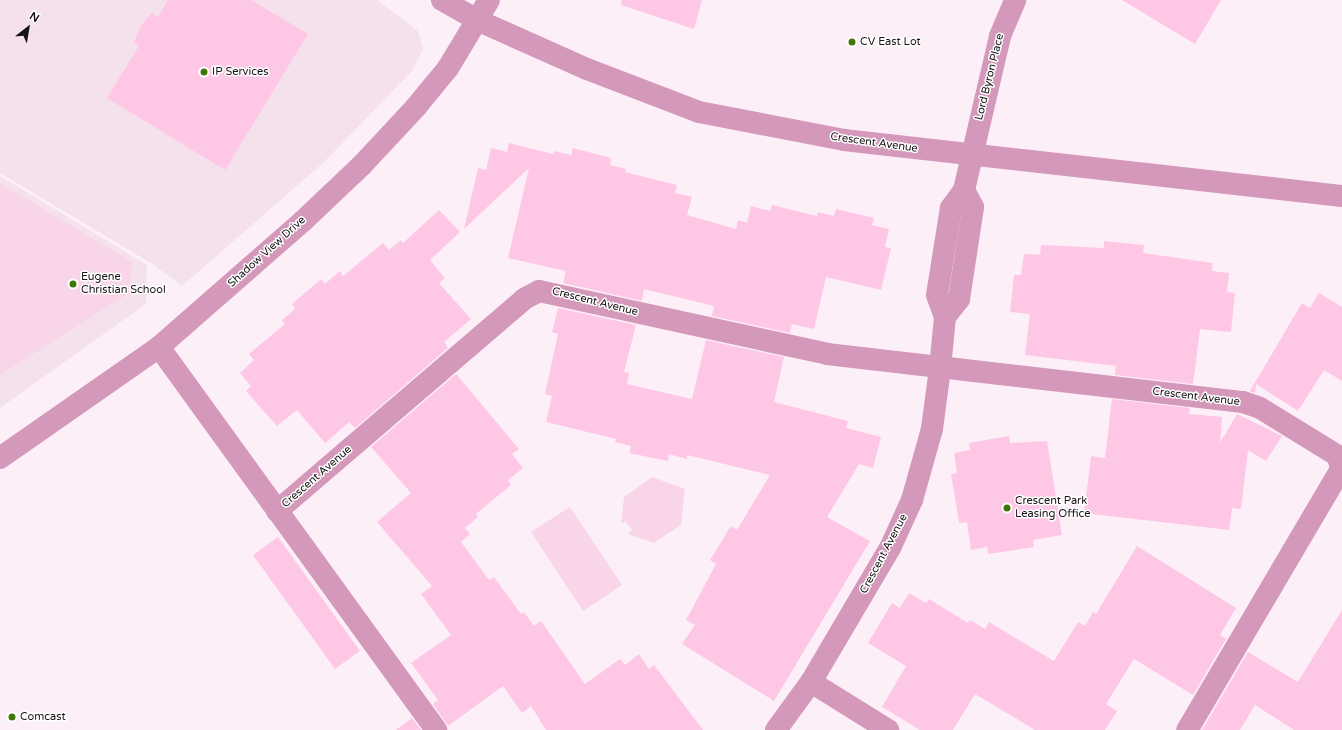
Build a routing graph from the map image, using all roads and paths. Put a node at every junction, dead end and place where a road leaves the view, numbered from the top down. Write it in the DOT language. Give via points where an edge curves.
graph roads {
  1 [pos="442,0"];
  2 [pos="488,0"];
  3 [pos="1015,0"];
  4 [pos="479,21"];
  5 [pos="971,156"];
  6 [pos="1342,196"];
  7 [pos="159,347"];
  8 [pos="940,368"];
  9 [pos="0,458"];
  10 [pos="277,511"];
  11 [pos="811,682"];
  12 [pos="436,730"];
  13 [pos="776,730"];
  14 [pos="888,730"];
  15 [pos="1187,730"];
  1 -- 4 [label="street, Crescent Avenue"];
  2 -- 4 [label="street, Shadow View Drive"];
  3 -- 5 [label="street, Lord Byron Place" via="1000,36"];
  4 -- 5 [label="street, Crescent Avenue" via="587,69 699,112 844,140"];
  4 -- 7 [label="street, Shadow View Drive" via="448,68 362,165"];
  5 -- 6 [label="street, Crescent Avenue"];
  5 -- 8 [label="street, Crescent Avenue" via="964,190 951,208 938,288 938,304 945,317"];
  7 -- 9 [label="street, Shadow View Drive"];
  7 -- 10 [label="street, Crescent Avenue"];
  8 -- 10 [label="street, Crescent Avenue" via="783,346 539,291 524,299"];
  8 -- 11 [label="street, Crescent Avenue" via="922,467 902,525"];
  8 -- 15 [label="street, Crescent Avenue" via="1243,402 1260,408 1341,459 1339,474"];
  10 -- 12 [label="street, Crescent Avenue"];
  11 -- 13 [label="street, Crescent Avenue"];
  11 -- 14 [label="street"];
}
